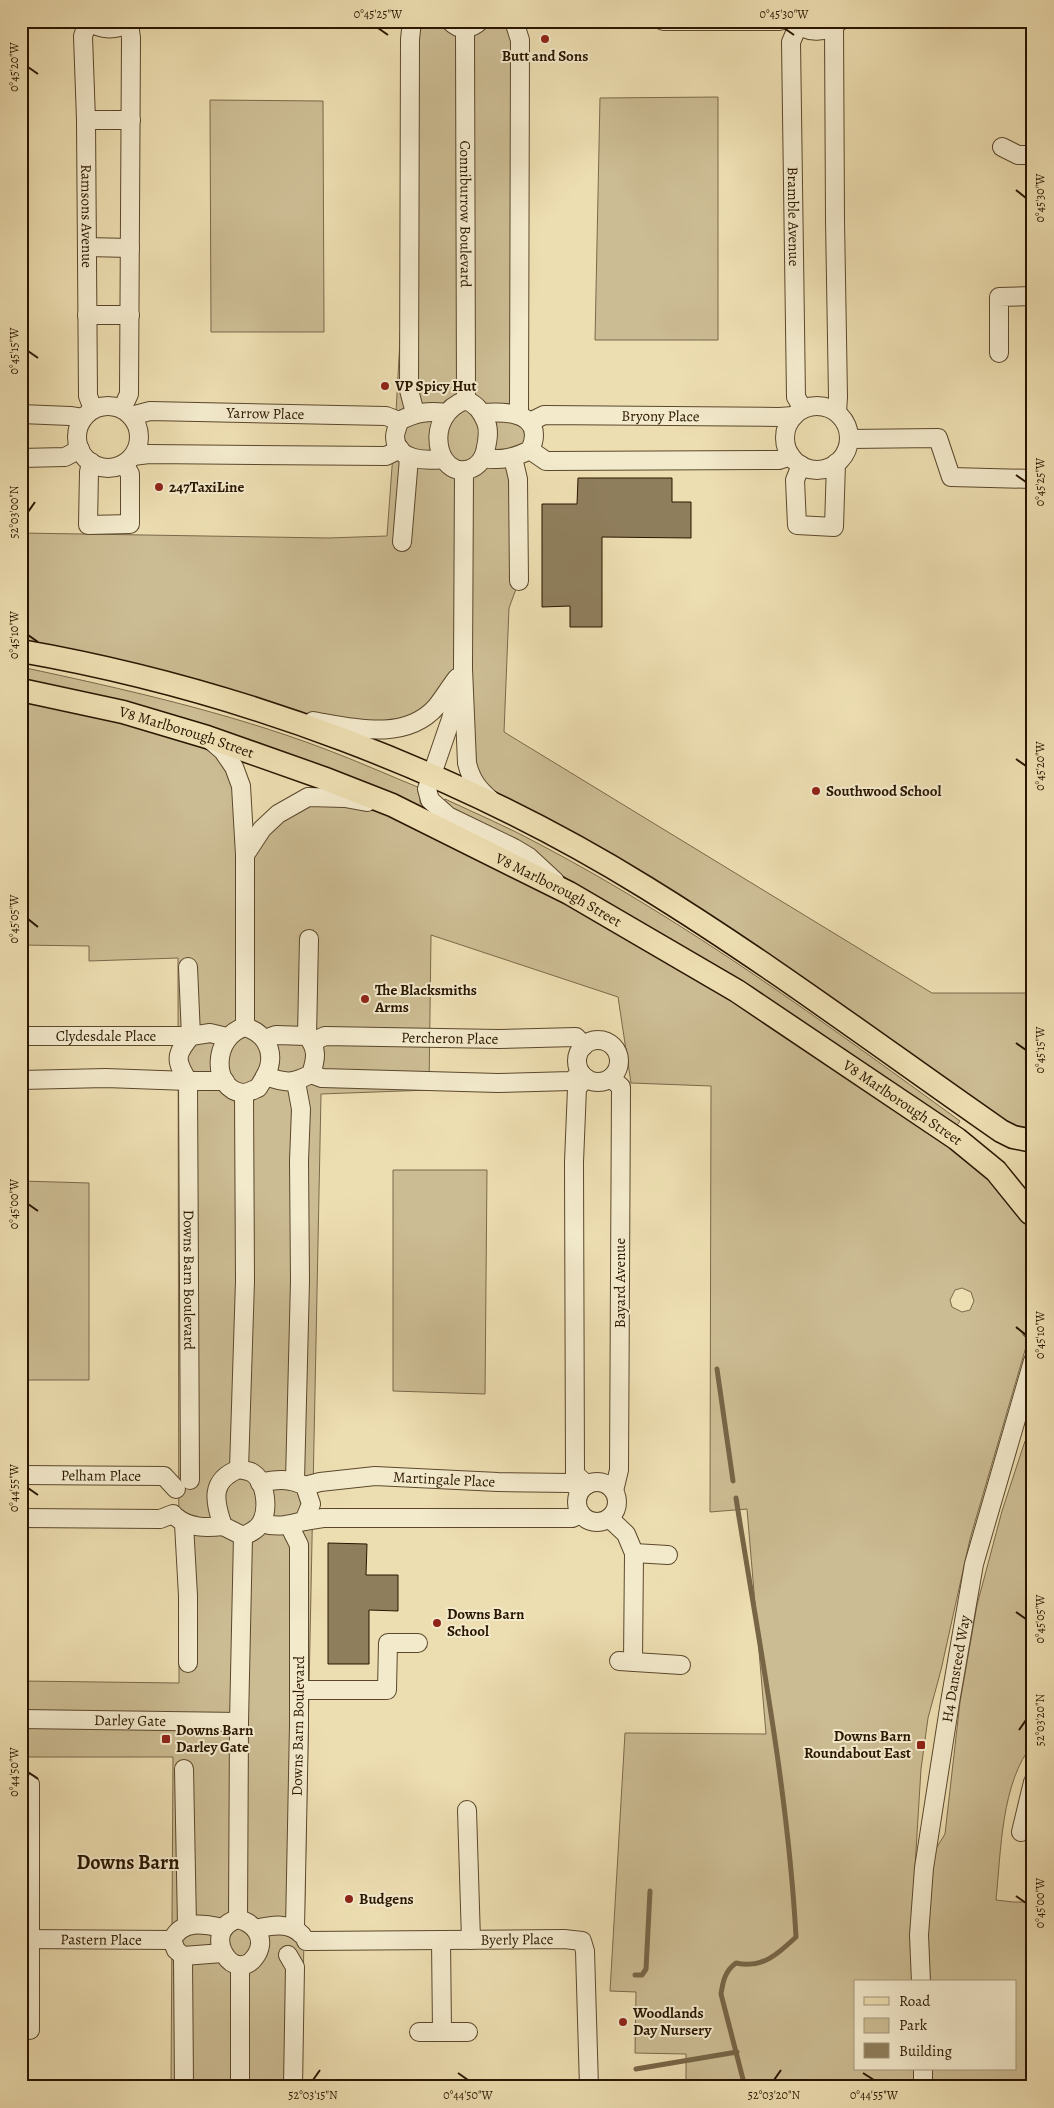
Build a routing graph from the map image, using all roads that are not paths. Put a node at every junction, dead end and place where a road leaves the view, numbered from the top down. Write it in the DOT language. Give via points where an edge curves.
graph roads {
  1 [pos="412,21"];
  2 [pos="514,21"];
  3 [pos="663,21"];
  4 [pos="780,21"];
  5 [pos="87,22"];
  6 [pos="130,22"];
  7 [pos="465,24"];
  8 [pos="796,24"];
  9 [pos="837,24"];
  10 [pos="86,120"];
  11 [pos="131,120"];
  12 [pos="1002,146"];
  13 [pos="1033,155"];
  14 [pos="87,247"];
  15 [pos="130,248"];
  16 [pos="1033,296"];
  17 [pos="87,315"];
  18 [pos="130,315"];
  19 [pos="999,352"];
  20 [pos="466,400"];
  21 [pos="126,412"];
  22 [pos="798,412"];
  23 [pos="837,412"];
  24 [pos="415,413"];
  25 [pos="446,413"];
  26 [pos="482,413"];
  27 [pos="21,414"];
  28 [pos="88,414"];
  29 [pos="524,418"];
  30 [pos="399,421"];
  31 [pos="849,438"];
  32 [pos="530,450"];
  33 [pos="404,453"];
  34 [pos="85,456"];
  35 [pos="21,458"];
  36 [pos="483,458"];
  37 [pos="513,458"];
  38 [pos="443,459"];
  39 [pos="129,460"];
  40 [pos="796,460"];
  41 [pos="836,464"];
  42 [pos="464,471"];
  43 [pos="1033,479"];
  44 [pos="402,542"];
  45 [pos="520,581"];
  46 [pos="21,651"];
  47 [pos="463,669"];
  48 [pos="21,690"];
  49 [pos="339,732"];
  50 [pos="207,737"];
  51 [pos="430,775"];
  52 [pos="382,803"];
  53 [pos="503,810"];
  54 [pos="244,855"];
  55 [pos="569,893"];
  56 [pos="309,940"];
  57 [pos="188,967"];
  58 [pos="245,1027"];
  59 [pos="21,1036"];
  60 [pos="191,1036"];
  61 [pos="227,1037"];
  62 [pos="265,1039"];
  63 [pos="309,1039"];
  64 [pos="584,1046"];
  65 [pos="265,1076"];
  66 [pos="583,1076"];
  67 [pos="303,1078"];
  68 [pos="611,1078"];
  69 [pos="21,1080"];
  70 [pos="188,1080"];
  71 [pos="225,1081"];
  72 [pos="244,1093"];
  73 [pos="1033,1142"];
  74 [pos="1032,1212"];
  75 [pos="1033,1361"];
  76 [pos="239,1469"];
  77 [pos="21,1475"];
  78 [pos="219,1482"];
  79 [pos="260,1483"];
  80 [pos="300,1483"];
  81 [pos="183,1485"];
  82 [pos="584,1487"];
  83 [pos="614,1491"];
  84 [pos="581,1514"];
  85 [pos="21,1518"];
  86 [pos="609,1518"];
  87 [pos="179,1519"];
  88 [pos="262,1523"];
  89 [pos="296,1523"];
  90 [pos="223,1526"];
  91 [pos="243,1536"];
  92 [pos="634,1554"];
  93 [pos="668,1555"];
  94 [pos="418,1643"];
  95 [pos="188,1663"];
  96 [pos="681,1665"];
  97 [pos="299,1690"];
  98 [pos="21,1719"];
  99 [pos="239,1722"];
  100 [pos="184,1769"];
  101 [pos="1033,1782"];
  102 [pos="30,1784"];
  103 [pos="467,1810"];
  104 [pos="1021,1832"];
  105 [pos="231,1924"];
  106 [pos="187,1925"];
  107 [pos="256,1928"];
  108 [pos="300,1935"];
  109 [pos="25,1939"];
  110 [pos="172,1940"];
  111 [pos="441,1940"];
  112 [pos="470,1940"];
  113 [pos="223,1953"];
  114 [pos="257,1953"];
  115 [pos="288,1955"];
  116 [pos="183,1956"];
  117 [pos="240,1966"];
  118 [pos="921,1980"];
  119 [pos="30,2030"];
  120 [pos="419,2032"];
  121 [pos="442,2032"];
  122 [pos="468,2032"];
  123 [pos="923,2070"];
  124 [pos="184,2087"];
  125 [pos="240,2087"];
  126 [pos="293,2087"];
  127 [pos="589,2087"];
  128 [pos="924,2087"];
  1 -- 24 [label="street" via="409,390"];
  2 -- 29 [label="street" via="520,40"];
  3 -- 4 [label="street"];
  5 -- 6 [label="street" via="108,30"];
  5 -- 10 [label="street, Ramsons Avenue" via="83,36"];
  6 -- 11 [label="street"];
  7 -- 20 [label="street, Conniburrow Boulevard"];
  8 -- 9 [label="street" via="812,31 824,31"];
  8 -- 22 [label="street, Bramble Avenue" via="791,42"];
  9 -- 23 [label="street"];
  10 -- 11 [label="street"];
  10 -- 14 [label="street, Ramsons Avenue"];
  11 -- 15 [label="street"];
  12 -- 13 [label="street" via="1018,155"];
  14 -- 15 [label="street"];
  14 -- 17 [label="street, Ramsons Avenue"];
  15 -- 18 [label="street"];
  16 -- 19 [label="street" via="999,297"];
  17 -- 18 [label="street"];
  17 -- 28 [label="street, Ramsons Avenue"];
  18 -- 21 [label="street"];
  20 -- 25 [label="street" via="454,404"];
  20 -- 26 [label="street" via="476,404"];
  21 -- 28 [label="street" via="107,406"];
  21 -- 30 [label="street, Yarrow Place" via="386,416"];
  21 -- 39 [label="street" via="137,425 139,435"];
  22 -- 23 [label="street" via="820,406"];
  22 -- 29 [label="street, Bryony Place" via="779,417 544,415"];
  22 -- 40 [label="street" via="788,424 785,435 786,446"];
  23 -- 31 [label="street" via="846,424"];
  24 -- 25 [label="street"];
  24 -- 30 [label="street"];
  25 -- 38 [label="street" via="439,428 438,446"];
  26 -- 29 [label="street, Bryony Place"];
  26 -- 36 [label="street" via="488,426"];
  27 -- 28 [label="street"];
  28 -- 34 [label="street" via="78,428 77,439"];
  29 -- 32 [label="street" via="534,435"];
  30 -- 33 [label="street" via="395,437"];
  31 -- 41 [label="street" via="847,448"];
  31 -- 43 [label="street" via="938,438 950,477"];
  32 -- 37 [label="street"];
  32 -- 40 [label="street" via="546,461"];
  33 -- 38 [label="street" via="430,461"];
  33 -- 39 [label="street" via="386,456 149,454"];
  33 -- 44 [label="street"];
  34 -- 35 [label="street"];
  34 -- 39 [label="street" via="101,467 112,467"];
  34 -- 39 [label="street" via="89,472 88,525 130,524"];
  36 -- 37 [label="street"];
  36 -- 42 [label="street"];
  37 -- 45 [label="street" via="518,479"];
  38 -- 42 [label="street" via="453,468"];
  40 -- 41 [label="street" via="819,470"];
  40 -- 41 [label="street" via="797,525 834,527"];
  42 -- 47 [label="street"];
  46 -- 49 [label="main road" via="64,658 173,685"];
  47 -- 49 [label="street" via="436,708 415,722 392,730"];
  47 -- 51 [label="street" via="451,719"];
  47 -- 53 [label="street" via="470,777 479,790"];
  48 -- 50 [label="main road, V8 Marlborough Street" via="123,712"];
  49 -- 51 [label="main road"];
  50 -- 52 [label="main road, V8 Marlborough Street" via="323,778"];
  50 -- 54 [label="street" via="234,766 241,786"];
  51 -- 53 [label="main road"];
  51 -- 55 [label="street" via="426,789 430,800 448,816 529,857"];
  52 -- 54 [label="street" via="308,797 278,814 262,829"];
  52 -- 55 [label="main road, V8 Marlborough Street"];
  53 -- 73 [label="main road" via="643,886 760,961 1001,1131"];
  54 -- 58 [label="street"];
  55 -- 74 [label="main road, V8 Marlborough Street" via="737,991 957,1139 983,1158"];
  56 -- 63 [label="street"];
  57 -- 60 [label="street"];
  58 -- 61 [label="street" via="236,1029"];
  58 -- 62 [label="street" via="256,1030"];
  59 -- 60 [label="street, Clydesdale Place"];
  60 -- 61 [label="street, Clydesdale Place" via="210,1033"];
  60 -- 70 [label="street" via="179,1050 178,1065"];
  61 -- 71 [label="street" via="219,1054 219,1068"];
  62 -- 63 [label="street, Percheron Place" via="276,1035"];
  62 -- 65 [label="street" via="270,1066"];
  63 -- 64 [label="street, Percheron Place" via="324,1036 576,1037"];
  63 -- 67 [label="street" via="316,1058"];
  64 -- 66 [label="street" via="578,1058"];
  64 -- 68 [label="street" via="598,1040 613,1046 619,1062 617,1072"];
  65 -- 67 [label="street"];
  65 -- 72 [label="street" via="258,1088"];
  66 -- 67 [label="street" via="571,1082 498,1083"];
  66 -- 68 [label="street" via="595,1082"];
  66 -- 82 [label="street" via="577,1088 574,1162 574,1402 575,1474"];
  67 -- 80 [label="street" via="299,1161"];
  68 -- 83 [label="street, Bayard Avenue" via="620,1087 619,1470"];
  69 -- 70 [label="street"];
  70 -- 71 [label="street"];
  70 -- 81 [label="street, Downs Barn Boulevard"];
  71 -- 72 [label="street" via="234,1090"];
  72 -- 76 [label="street" via="245,1281"];
  75 -- 118 [label="street, H4 Dansteed Way" via="974,1564 924,1868 919,1935"];
  76 -- 78 [label="street" via="228,1473"];
  76 -- 79 [label="street" via="253,1473"];
  77 -- 81 [label="street, Pelham Place" via="164,1476"];
  78 -- 81 [label="street" via="207,1480"];
  78 -- 90 [label="street" via="216,1496"];
  79 -- 80 [label="street, Martingale Place" via="273,1479"];
  79 -- 88 [label="street" via="265,1495"];
  80 -- 82 [label="street, Martingale Place" via="375,1476 571,1483"];
  80 -- 89 [label="street" via="311,1504"];
  81 -- 87 [label="street, Downs Barn Boulevard" via="171,1502"];
  82 -- 83 [label="street" via="600,1482"];
  82 -- 84 [label="street" via="577,1503"];
  83 -- 86 [label="street" via="616,1509"];
  84 -- 86 [label="street" via="591,1521"];
  84 -- 89 [label="street" via="572,1518 323,1518"];
  85 -- 87 [label="street"];
  86 -- 92 [label="street" via="626,1534"];
  87 -- 90 [label="street" via="209,1527"];
  87 -- 95 [label="street" via="188,1596"];
  88 -- 89 [label="street" via="272,1526"];
  88 -- 91 [label="street" via="255,1531"];
  89 -- 97 [label="street, Downs Barn Boulevard" via="299,1545"];
  90 -- 91 [label="street"];
  91 -- 99 [label="street"];
  92 -- 93 [label="street"];
  92 -- 96 [label="street" via="626,1661"];
  94 -- 97 [label="street" via="388,1643 387,1690"];
  97 -- 108 [label="street, Downs Barn Boulevard"];
  98 -- 99 [label="street, Darley Gate"];
  99 -- 105 [label="street"];
  100 -- 106 [label="street"];
  101 -- 104 [label="street"];
  102 -- 109 [label="street"];
  103 -- 112 [label="street"];
  105 -- 106 [label="street"];
  105 -- 107 [label="street" via="249,1922"];
  105 -- 113 [label="street" via="220,1941"];
  106 -- 110 [label="street" via="177,1930"];
  107 -- 108 [label="street, Byerly Place" via="281,1925"];
  107 -- 114 [label="street" via="261,1941"];
  108 -- 111 [label="street, Byerly Place"];
  108 -- 115 [label="street" via="298,1951"];
  109 -- 110 [label="street, Pastern Place"];
  109 -- 119 [label="street"];
  110 -- 116 [label="street"];
  111 -- 112 [label="street, Byerly Place"];
  111 -- 121 [label="street"];
  112 -- 127 [label="street, Byerly Place" via="582,1941"];
  113 -- 116 [label="street"];
  113 -- 117 [label="street" via="231,1963"];
  114 -- 115 [label="street"];
  114 -- 117 [label="street" via="250,1962"];
  115 -- 126 [label="street" via="295,1967"];
  116 -- 124 [label="street"];
  117 -- 125 [label="street"];
  120 -- 121 [label="street"];
  121 -- 122 [label="street"];
  123 -- 128 [label="street"];
}
